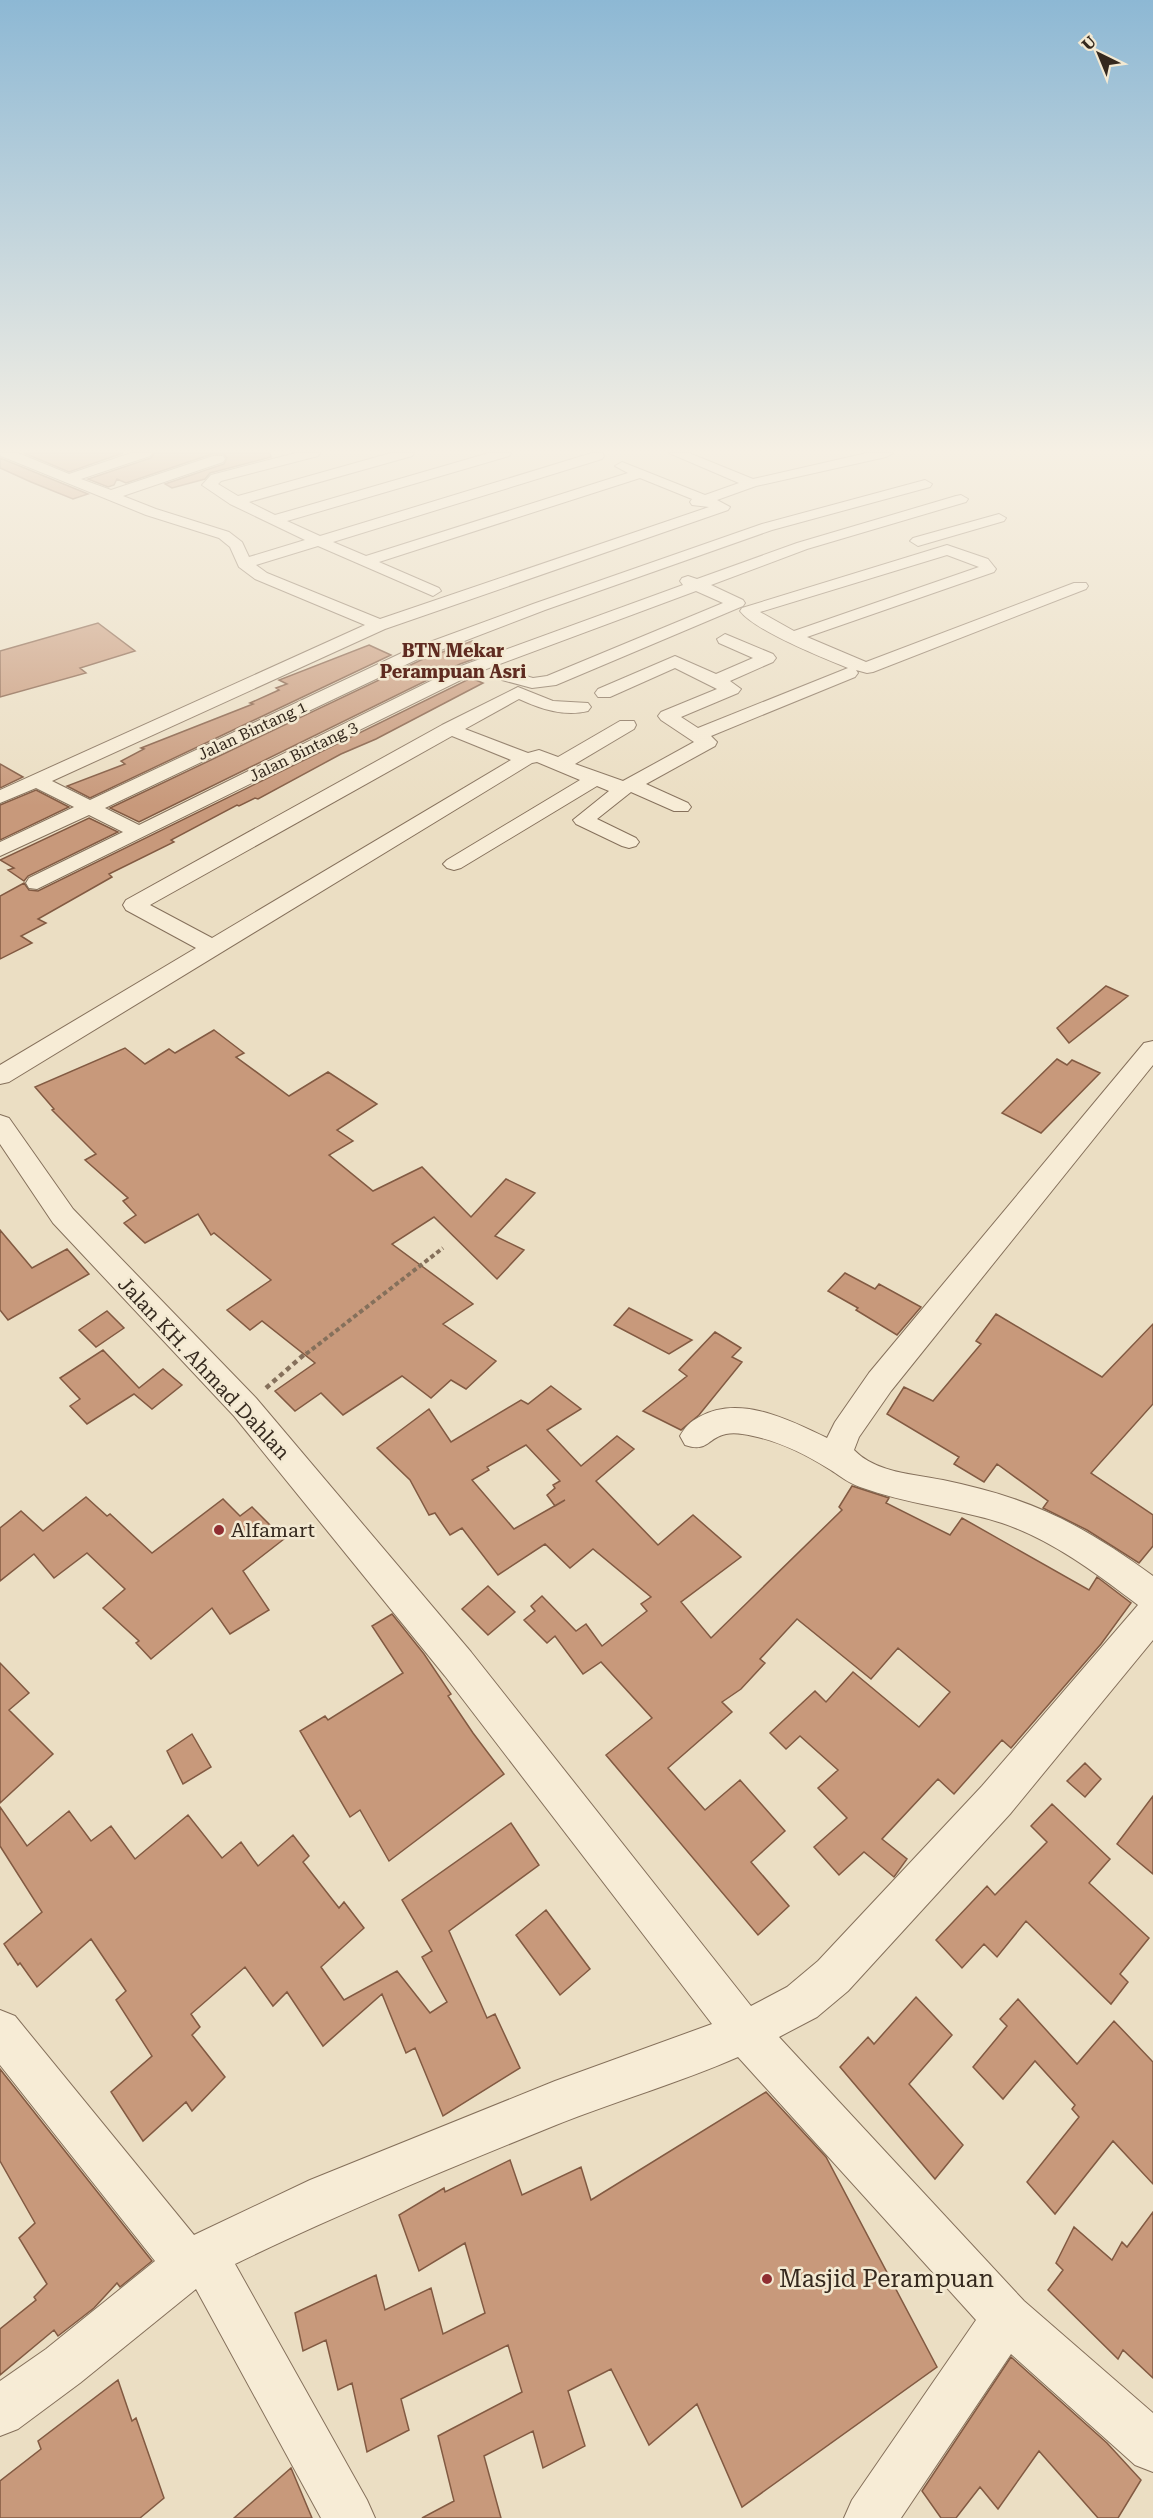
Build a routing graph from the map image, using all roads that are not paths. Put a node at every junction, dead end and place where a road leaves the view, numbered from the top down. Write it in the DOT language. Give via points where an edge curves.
graph roads {
  1 [pos="253,571"];
  2 [pos="384,571"];
  3 [pos="494,571"];
  4 [pos="544,571"];
  5 [pos="642,571"];
  6 [pos="664,571"];
  7 [pos="736,571"];
  8 [pos="880,571"];
  9 [pos="987,571"];
  10 [pos="808,576"];
  11 [pos="697,585"];
  12 [pos="1080,586"];
  13 [pos="433,591"];
  14 [pos="737,603"];
  15 [pos="360,617"];
  16 [pos="379,625"];
  17 [pos="350,637"];
  18 [pos="725,639"];
  19 [pos="800,639"];
  20 [pos="414,654"];
  21 [pos="767,658"];
  22 [pos="474,668"];
  23 [pos="849,673"];
  24 [pos="715,681"];
  25 [pos="604,693"];
  26 [pos="582,707"];
  27 [pos="627,725"];
  28 [pos="449,729"];
  29 [pos="696,735"];
  30 [pos="526,759"];
  31 [pos="560,764"];
  32 [pos="595,779"];
  33 [pos="37,781"];
  34 [pos="628,786"];
  35 [pos="0,797"];
  36 [pos="90,807"];
  37 [pos="681,807"];
  38 [pos="138,832"];
  39 [pos="629,842"];
  40 [pos="0,850"];
  41 [pos="454,864"];
  42 [pos="37,883"];
  43 [pos="211,947"];
  44 [pos="1153,1049"];
  45 [pos="0,1076"];
  46 [pos="4,1140"];
  47 [pos="696,1436"];
  48 [pos="840,1459"];
  49 [pos="1150,1618"];
  50 [pos="0,2031"];
  51 [pos="745,2032"];
  52 [pos="196,2260"];
  53 [pos="1007,2318"];
  54 [pos="0,2411"];
  55 [pos="1153,2447"];
  56 [pos="349,2518"];
  57 [pos="870,2518"];
  1 -- 15 [label="street"];
  2 -- 13 [label="street"];
  3 -- 13 [label="street"];
  4 -- 16 [label="street"];
  5 -- 20 [label="street, Jalan Bintang 1"];
  6 -- 11 [label="street"];
  7 -- 11 [label="street, Jalan Bintang 3"];
  8 -- 19 [label="street" via="748,611"];
  9 -- 19 [label="street"];
  10 -- 14 [label="street"];
  11 -- 14 [label="street"];
  11 -- 22 [label="street, Jalan Bintang 3"];
  12 -- 19 [label="street" via="867,668"];
  13 -- 15 [label="street"];
  14 -- 22 [label="street" via="550,681 525,682"];
  15 -- 16 [label="street"];
  16 -- 17 [label="street"];
  17 -- 20 [label="street"];
  17 -- 33 [label="street"];
  18 -- 21 [label="street"];
  19 -- 21 [label="street"];
  20 -- 22 [label="street"];
  20 -- 36 [label="street, Jalan Bintang 1"];
  21 -- 24 [label="street"];
  22 -- 38 [label="street, Jalan Bintang 3"];
  23 -- 29 [label="street"];
  24 -- 25 [label="street" via="675,661"];
  24 -- 29 [label="street" via="732,689 667,716"];
  26 -- 28 [label="street" via="550,706 518,692"];
  27 -- 31 [label="street"];
  28 -- 30 [label="street"];
  28 -- 43 [label="street" via="134,904"];
  29 -- 34 [label="street" via="708,742"];
  30 -- 31 [label="street" via="539,756"];
  30 -- 43 [label="street"];
  31 -- 32 [label="street"];
  32 -- 34 [label="street" via="618,788"];
  32 -- 41 [label="street"];
  33 -- 35 [label="street"];
  33 -- 36 [label="street"];
  34 -- 37 [label="street"];
  34 -- 39 [label="street" via="583,820"];
  36 -- 38 [label="street"];
  36 -- 40 [label="street, Jalan Bintang 1"];
  38 -- 42 [label="street, Jalan Bintang 3"];
  43 -- 45 [label="street"];
  44 -- 48 [label="street" via="880,1382 846,1431 837,1452"];
  46 -- 51 [label="street, Jalan KH. Ahmad Dahlan" via="63,1216 245,1407 458,1664"];
  47 -- 48 [label="street" via="723,1421 749,1422"];
  48 -- 49 [label="street" via="871,1478 1003,1509 1039,1523 1087,1551"];
  49 -- 51 [label="street" via="996,1800 832,1976 802,2002"];
  50 -- 52 [label="street"];
  51 -- 52 [label="street" via="555,2103 310,2203"];
  51 -- 53 [label="street, Jalan KH. Ahmad Dahlan"];
  52 -- 54 [label="street"];
  52 -- 56 [label="street"];
  53 -- 55 [label="street, Jalan KH. Ahmad Dahlan"];
  53 -- 57 [label="street"];
}
